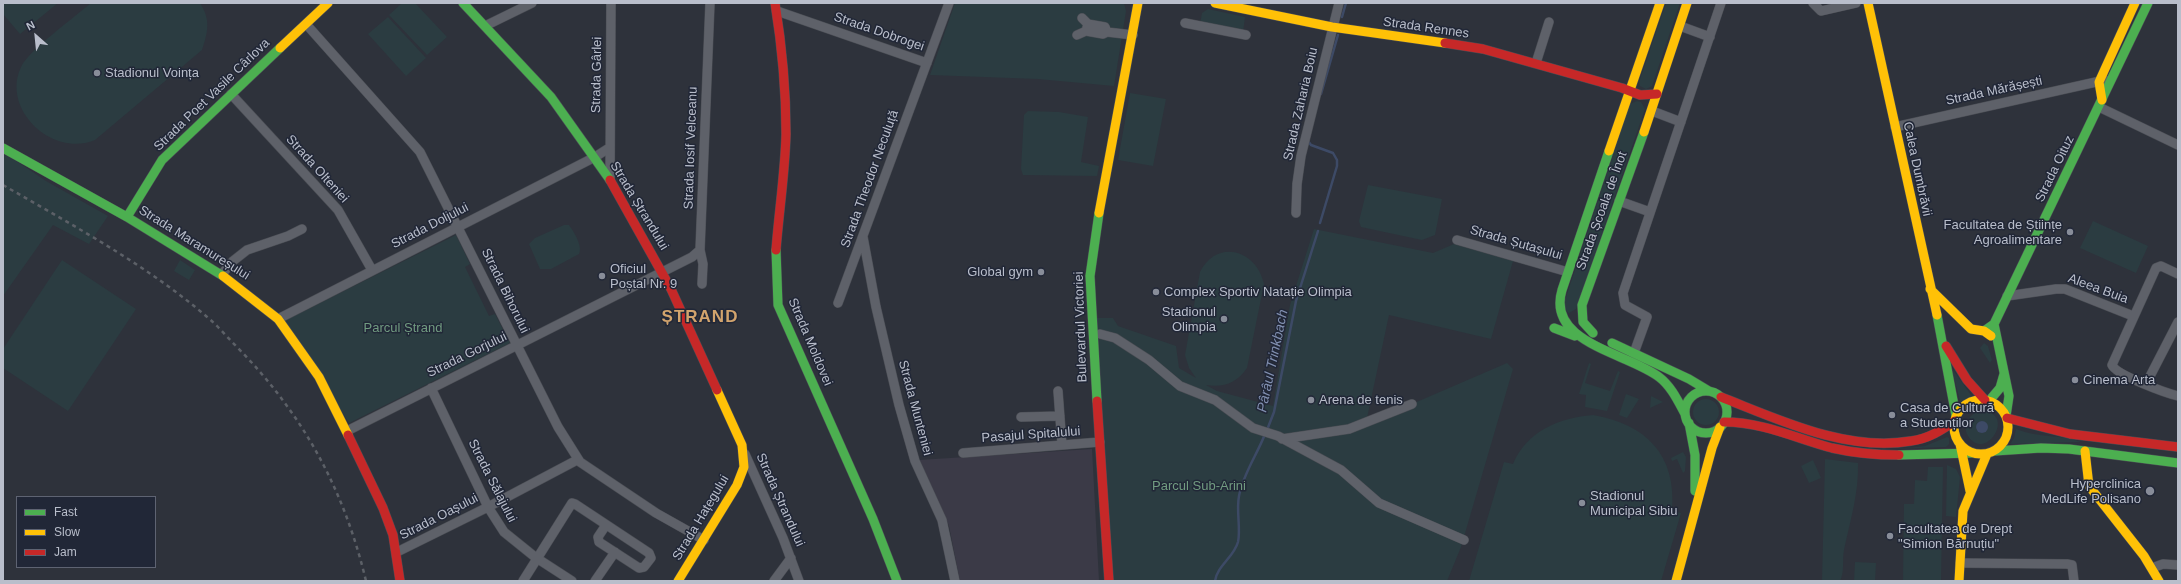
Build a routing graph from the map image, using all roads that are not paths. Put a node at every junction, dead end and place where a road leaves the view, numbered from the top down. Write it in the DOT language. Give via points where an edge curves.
graph roads {
  1 [pos="328,3"];
  2 [pos="463,3"];
  3 [pos="532,3"];
  4 [pos="611,3"];
  5 [pos="710,3"];
  6 [pos="949,3"];
  7 [pos="1138,3"];
  8 [pos="1215,3"];
  9 [pos="1339,3"];
  10 [pos="1660,3"];
  11 [pos="1687,3"];
  12 [pos="1721,3"];
  13 [pos="1813,3"];
  14 [pos="1856,3"];
  15 [pos="1868,3"];
  16 [pos="2135,3"];
  17 [pos="2148,3"];
  18 [pos="776,7"];
  19 [pos="1549,22"];
  20 [pos="1185,23"];
  21 [pos="306,24"];
  22 [pos="485,26"];
  23 [pos="1680,26"];
  24 [pos="1332,27"];
  25 [pos="1077,35"];
  26 [pos="1246,35"];
  27 [pos="1133,36"];
  28 [pos="1710,37"];
  29 [pos="927,63"];
  30 [pos="1536,64"];
  31 [pos="2112,78"];
  32 [pos="2099,82"];
  33 [pos="1631,91"];
  34 [pos="230,94"];
  35 [pos="1657,94"];
  36 [pos="2100,103"];
  37 [pos="1652,112"];
  38 [pos="1681,122"];
  39 [pos="1895,127"];
  40 [pos="2178,145"];
  41 [pos="3,148"];
  42 [pos="609,148"];
  43 [pos="595,157"];
  44 [pos="610,181"];
  45 [pos="1619,202"];
  46 [pos="1650,212"];
  47 [pos="1296,213"];
  48 [pos="127,216"];
  49 [pos="458,226"];
  50 [pos="302,229"];
  51 [pos="863,237"];
  52 [pos="1456,240"];
  53 [pos="700,250"];
  54 [pos="372,270"];
  55 [pos="663,271"];
  56 [pos="1568,272"];
  57 [pos="222,274"];
  58 [pos="2178,274"];
  59 [pos="702,284"];
  60 [pos="1930,289"];
  61 [pos="2007,296"];
  62 [pos="838,303"];
  63 [pos="2133,316"];
  64 [pos="278,319"];
  65 [pos="2178,322"];
  66 [pos="1994,324"];
  67 [pos="1554,328"];
  68 [pos="1984,331"];
  69 [pos="1100,334"];
  70 [pos="1592,338"];
  71 [pos="1942,340"];
  72 [pos="1998,343"];
  73 [pos="518,345"];
  74 [pos="1634,352"];
  75 [pos="2004,372"];
  76 [pos="2146,384"];
  77 [pos="431,388"];
  78 [pos="1058,391"];
  79 [pos="1708,391"];
  80 [pos="2178,396"];
  81 [pos="1721,397"];
  82 [pos="1987,401"];
  83 [pos="1412,404"];
  84 [pos="1685,414"];
  85 [pos="1060,416"];
  86 [pos="1020,417"];
  87 [pos="2007,417"];
  88 [pos="1955,419"];
  89 [pos="1689,423"];
  90 [pos="1722,424"];
  91 [pos="347,431"];
  92 [pos="1280,437"];
  93 [pos="2113,439"];
  94 [pos="1100,442"];
  95 [pos="1960,444"];
  96 [pos="1062,445"];
  97 [pos="2178,447"];
  98 [pos="2085,451"];
  99 [pos="1991,452"];
  100 [pos="745,453"];
  101 [pos="963,453"];
  102 [pos="1962,453"];
  103 [pos="1972,453"];
  104 [pos="577,460"];
  105 [pos="2178,463"];
  106 [pos="744,467"];
  107 [pos="1970,492"];
  108 [pos="488,507"];
  109 [pos="1692,522"];
  110 [pos="606,524"];
  111 [pos="704,540"];
  112 [pos="1464,540"];
  113 [pos="397,552"];
  114 [pos="615,552"];
  115 [pos="791,558"];
  116 [pos="538,559"];
  117 [pos="1960,563"];
  118 [pos="2178,565"];
  119 [pos="2152,568"];
  120 [pos="400,581"];
  121 [pos="523,581"];
  122 [pos="572,581"];
  123 [pos="595,581"];
  124 [pos="678,581"];
  125 [pos="774,581"];
  126 [pos="799,581"];
  127 [pos="897,581"];
  128 [pos="955,581"];
  129 [pos="1109,581"];
  130 [pos="1676,581"];
  131 [pos="1959,581"];
  132 [pos="2074,581"];
  133 [pos="2159,581"];
  1 -- 21 [label="street, Strada Poet Vasile Cârlova"];
  2 -- 22 [label="street, Strada Ștrandului"];
  3 -- 22 [label="street"];
  4 -- 42 [label="street, Strada Gârlei"];
  5 -- 53 [label="street, Strada Iosif Velceanu"];
  6 -- 29 [label="street, Strada Theodor Neculuță"];
  7 -- 27 [label="street, Bulevardul Victoriei"];
  8 -- 24 [label="street, Strada Rennes"];
  9 -- 24 [label="street, Strada Zaharia Boiu"];
  10 -- 33 [label="street, Strada Școala de Înot"];
  11 -- 23 [label="street, Strada Școala de Înot"];
  12 -- 28 [label="street"];
  13 -- 14 [label="street" via="1821,11"];
  15 -- 39 [label="street, Calea Dumbrăvii"];
  16 -- 32 [label="street"];
  17 -- 31 [label="street, Strada Oituz"];
  18 -- 29 [label="street, Strada Dobrogei"];
  18 -- 127 [label="street, Strada Moldovei" via="786,97 785,154 776,273 778,305 873,518"];
  19 -- 30 [label="street"];
  20 -- 26 [label="street"];
  21 -- 34 [label="street, Strada Poet Vasile Cârlova"];
  21 -- 49 [label="street, Strada Bihorului" via="420,152"];
  22 -- 43 [label="street, Strada Ștrandului" via="552,97"];
  23 -- 28 [label="street"];
  23 -- 35 [label="street, Strada Școala de Înot"];
  24 -- 30 [label="street, Strada Rennes" via="1483,49"];
  24 -- 47 [label="street, Strada Zaharia Boiu" via="1301,156"];
  25 -- 27 [label="street" via="1085,25 1103,34 1107,32"];
  27 -- 94 [label="street, Bulevardul Victoriei" via="1091,266 1090,305"];
  28 -- 38 [label="street"];
  29 -- 51 [label="street, Strada Theodor Neculuță"];
  30 -- 33 [label="street, Strada Rennes"];
  31 -- 32 [label="street, Strada Mărășești"];
  31 -- 36 [label="street, Strada Oituz"];
  32 -- 36 [label="street"];
  32 -- 39 [label="street, Strada Mărășești"];
  33 -- 35 [label="street" via="1644,96"];
  33 -- 56 [label="street, Strada Școala de Înot"];
  34 -- 48 [label="street, Strada Poet Vasile Cârlova" via="162,160"];
  34 -- 54 [label="street, Strada Olteniei" via="338,210"];
  35 -- 37 [label="street, Strada Școala de Înot"];
  36 -- 40 [label="street"];
  36 -- 61 [label="street, Strada Oituz"];
  37 -- 38 [label="street"];
  37 -- 45 [label="street, Strada Școala de Înot"];
  38 -- 46 [label="street"];
  39 -- 60 [label="street, Calea Dumbrăvii"];
  41 -- 48 [label="street, Strada Maramureșului"];
  42 -- 43 [label="street"];
  42 -- 44 [label="street, Strada Gârlei"];
  43 -- 44 [label="street, Strada Ștrandului"];
  43 -- 49 [label="street, Strada Doljului"];
  44 -- 55 [label="street, Strada Ștrandului"];
  45 -- 46 [label="street"];
  45 -- 70 [label="street, Strada Școala de Înot" via="1581,311 1583,322"];
  46 -- 74 [label="street" via="1622,297 1625,305 1647,317"];
  48 -- 57 [label="street, Strada Maramureșului"];
  49 -- 54 [label="street, Strada Doljului"];
  49 -- 73 [label="street, Strada Bihorului"];
  50 -- 57 [label="street" via="247,250"];
  51 -- 62 [label="street, Strada Theodor Neculuță"];
  51 -- 128 [label="street, Strada Munteniei" via="899,405 915,461 942,520"];
  52 -- 56 [label="street, Strada Șutașului"];
  53 -- 55 [label="street"];
  53 -- 59 [label="street, Strada Iosif Velceanu" via="703,264"];
  54 -- 64 [label="street, Strada Doljului"];
  55 -- 73 [label="street, Strada Gorjului"];
  55 -- 100 [label="street, Strada Ștrandului"];
  56 -- 70 [label="street, Strada Școala de Înot" via="1559,301 1563,320"];
  57 -- 64 [label="street, Strada Maramureșului"];
  58 -- 63 [label="street, Aleea Buia" via="2161,266 2156,268"];
  60 -- 68 [label="street" via="1971,329"];
  60 -- 71 [label="street, Calea Dumbrăvii"];
  61 -- 63 [label="street, Aleea Buia" via="2065,289"];
  61 -- 66 [label="street, Strada Oituz"];
  63 -- 76 [label="street, Aleea Buia" via="2112,365 2116,370"];
  64 -- 91 [label="street, Strada Maramureșului" via="319,378"];
  65 -- 76 [label="street"];
  66 -- 68 [label="street"];
  66 -- 72 [label="street"];
  67 -- 70 [label="street"];
  68 -- 72 [label="street"];
  69 -- 92 [label="street" via="1115,338 1149,360 1180,386 1215,400 1241,421"];
  70 -- 74 [label="street"];
  70 -- 84 [label="street" via="1659,377 1674,394"];
  71 -- 82 [label="street, Calea Dumbrăvii" via="1967,380"];
  71 -- 88 [label="street, Calea Dumbrăvii"];
  72 -- 75 [label="street"];
  73 -- 77 [label="street, Strada Gorjului"];
  73 -- 104 [label="street, Strada Bihorului"];
  74 -- 79 [label="street"];
  75 -- 82 [label="street" via="2000,388"];
  75 -- 87 [label="street" via="2009,402"];
  76 -- 80 [label="street"];
  77 -- 91 [label="street, Strada Gorjului"];
  77 -- 108 [label="street, Strada Sălajului"];
  78 -- 85 [label="street"];
  79 -- 81 [label="street"];
  79 -- 84 [label="street" via="1699,392 1692,397 1686,405"];
  81 -- 88 [label="street" via="1821,433 1868,442 1921,439 1938,433"];
  81 -- 90 [label="street" via="1727,409"];
  82 -- 87 [label="street" via="1998,405"];
  82 -- 88 [label="street" via="1975,401 1966,405"];
  83 -- 92 [label="street" via="1349,429"];
  84 -- 89 [label="street"];
  85 -- 86 [label="street"];
  85 -- 96 [label="street"];
  87 -- 93 [label="street" via="2039,428"];
  87 -- 99 [label="street" via="2006,439"];
  88 -- 95 [label="street" via="1955,435"];
  89 -- 90 [label="street" via="1696,430 1706,433"];
  89 -- 109 [label="street" via="1696,472"];
  90 -- 102 [label="street" via="1754,424 1821,445 1858,453"];
  90 -- 109 [label="street" via="1712,448"];
  91 -- 113 [label="street, Strada Maramureșului" via="383,508"];
  92 -- 112 [label="street" via="1341,470 1379,503"];
  93 -- 97 [label="street"];
  93 -- 98 [label="street" via="2094,442"];
  94 -- 96 [label="street, Pasajul Spitalului"];
  94 -- 129 [label="street, Bulevardul Victoriei"];
  95 -- 102 [label="street"];
  95 -- 103 [label="street"];
  96 -- 101 [label="street, Pasajul Spitalului"];
  98 -- 99 [label="street" via="2041,448"];
  98 -- 105 [label="street"];
  98 -- 119 [label="street" via="2089,486"];
  99 -- 103 [label="street"];
  99 -- 107 [label="street"];
  100 -- 106 [label="street, Strada Ștrandului"];
  100 -- 115 [label="street, Strada Ștrandului"];
  102 -- 103 [label="street"];
  102 -- 107 [label="street"];
  104 -- 108 [label="street, Strada Oașului"];
  104 -- 111 [label="street, Strada Bihorului" via="656,513"];
  106 -- 111 [label="street, Strada Hațegului" via="738,485"];
  107 -- 117 [label="street" via="1961,522"];
  108 -- 113 [label="street, Strada Oașului"];
  108 -- 116 [label="street, Strada Sălajului" via="504,532"];
  109 -- 130 [label="street"];
  110 -- 114 [label="street" via="598,540"];
  110 -- 114 [label="street" via="649,553 651,558 644,567 639,568"];
  110 -- 116 [label="street" via="572,503"];
  111 -- 124 [label="street, Strada Hațegului"];
  113 -- 120 [label="street, Strada Maramureșului"];
  114 -- 123 [label="street"];
  115 -- 125 [label="street, Strada Ștrandului"];
  115 -- 126 [label="street, Strada Ștrandului"];
  116 -- 121 [label="street"];
  116 -- 122 [label="street, Strada Sălajului"];
  117 -- 131 [label="street"];
  117 -- 132 [label="street" via="2067,564 2072,565"];
  118 -- 119 [label="street" via="2163,564"];
  119 -- 133 [label="street"];
}
